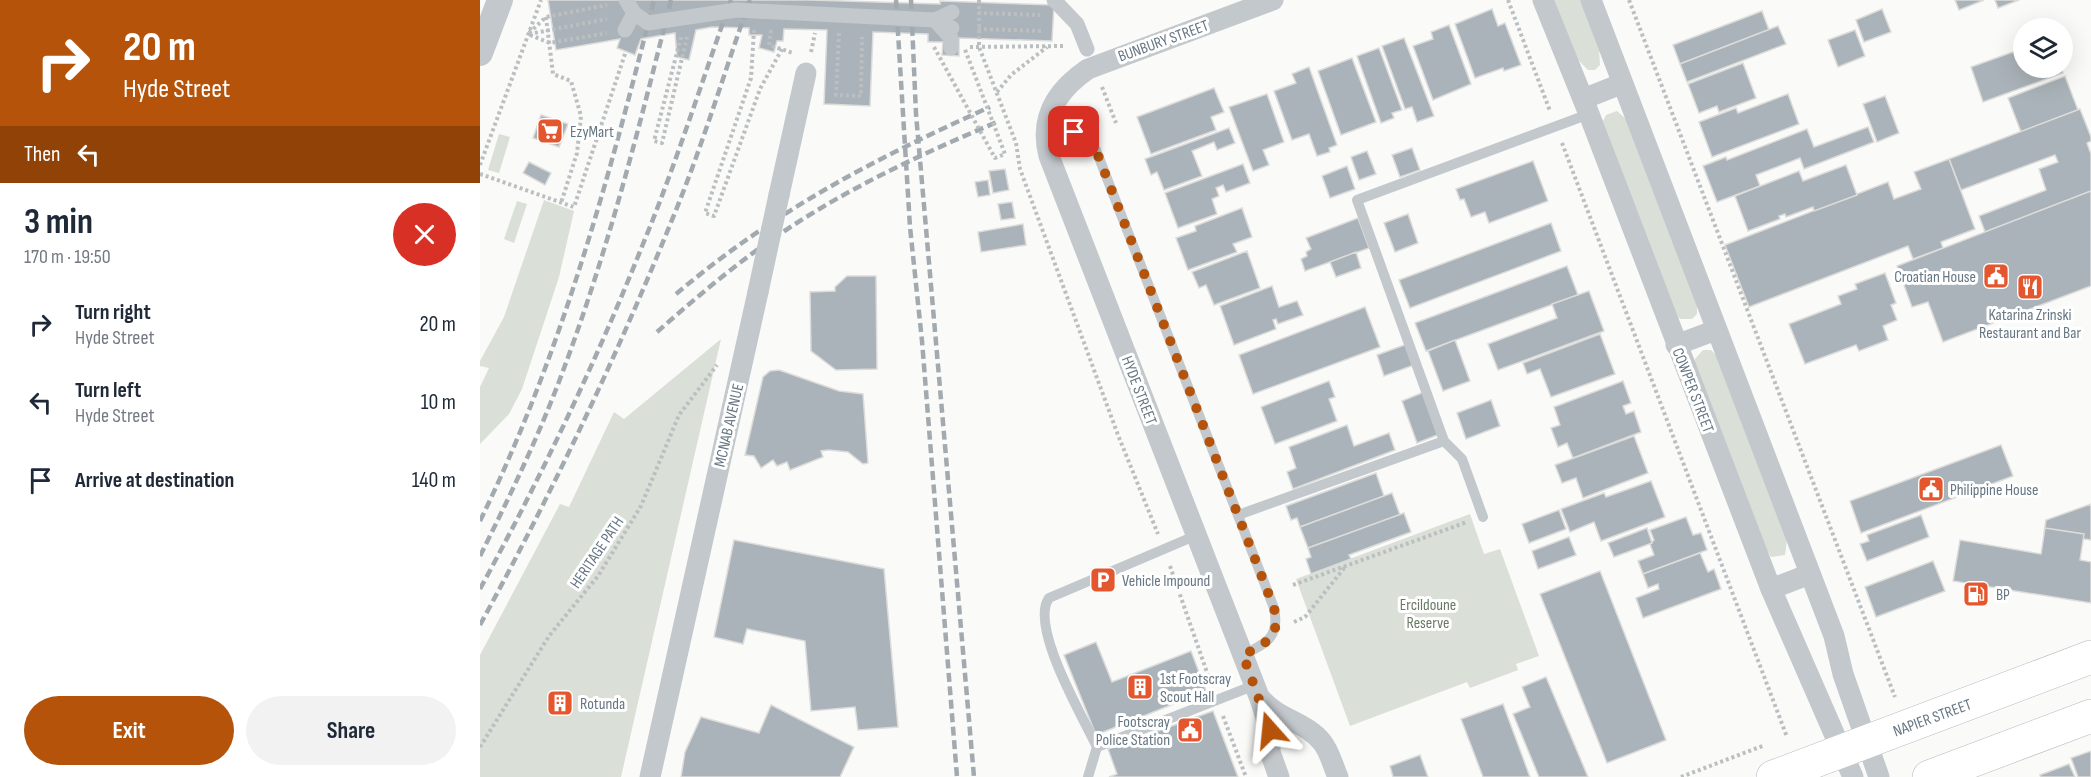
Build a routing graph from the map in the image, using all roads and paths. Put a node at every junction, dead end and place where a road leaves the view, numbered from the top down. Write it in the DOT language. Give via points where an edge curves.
graph roads {
  1 [pos="500,0"];
  2 [pos="541,0"];
  3 [pos="979,0"];
  4 [pos="1054,0"];
  5 [pos="1273,0"];
  6 [pos="1508,0"];
  7 [pos="1543,0"];
  8 [pos="1591,0"];
  9 [pos="1629,0"];
  10 [pos="626,5"];
  11 [pos="952,12"];
  12 [pos="862,15"];
  13 [pos="1044,15"];
  14 [pos="693,16"];
  15 [pos="546,17"];
  16 [pos="611,18"];
  17 [pos="935,20"];
  18 [pos="754,26"];
  19 [pos="952,28"];
  20 [pos="625,30"];
  21 [pos="548,31"];
  22 [pos="1043,31"];
  23 [pos="682,33"];
  24 [pos="528,34"];
  25 [pos="1065,35"];
  26 [pos="550,43"];
  27 [pos="768,45"];
  28 [pos="934,47"];
  29 [pos="957,47"];
  30 [pos="979,47"];
  31 [pos="1047,47"];
  32 [pos="1087,49"];
  33 [pos="480,53"];
  34 [pos="838,62"];
  35 [pos="806,73"];
  36 [pos="1100,80"];
  37 [pos="1621,84"];
  38 [pos="997,92"];
  39 [pos="1060,93"];
  40 [pos="1586,107"];
  41 [pos="1047,123"];
  42 [pos="1116,123"];
  43 [pos="1556,126"];
  44 [pos="480,165"];
  45 [pos="480,174"];
  46 [pos="561,203"];
  47 [pos="1716,330"];
  48 [pos="1677,345"];
  49 [pos="718,363"];
  50 [pos="1444,441"];
  51 [pos="1238,516"];
  52 [pos="1483,517"];
  53 [pos="1197,535"];
  54 [pos="1163,548"];
  55 [pos="1345,567"];
  56 [pos="1810,573"];
  57 [pos="1293,585"];
  58 [pos="1771,589"];
  59 [pos="1276,628"];
  60 [pos="1243,655"];
  61 [pos="2091,657"];
  62 [pos="1258,692"];
  63 [pos="1895,697"];
  64 [pos="1217,700"];
  65 [pos="2091,717"];
  66 [pos="1795,734"];
  67 [pos="1787,737"];
  68 [pos="480,747"];
  69 [pos="1097,747"];
  70 [pos="1854,756"];
  71 [pos="650,777"];
  72 [pos="1088,777"];
  73 [pos="1246,777"];
  74 [pos="1279,777"];
  75 [pos="1338,777"];
  76 [pos="1681,777"];
  77 [pos="1773,777"];
  78 [pos="1879,777"];
  79 [pos="1929,777"];
  1 -- 33 [label="street"];
  2 -- 24 [label="path"];
  3 -- 30 [label="path"];
  4 -- 32 [label="street" via="1077,24"];
  5 -- 39 [label="street, BUNBURY STREET" via="1094,65"];
  6 -- 43 [label="path"];
  7 -- 40 [label="street, COWPER STREET"];
  8 -- 37 [label="street, COWPER STREET"];
  9 -- 63 [label="path"];
  10 -- 14 [label="street, bridge" via="648,23"];
  10 -- 15 [label="path"];
  10 -- 20 [label="street"];
  10 -- 46 [label="path" via="626,53 574,207"];
  11 -- 13 [label="path"];
  11 -- 17 [label="street"];
  12 -- 14 [label="street, bridge" via="736,10"];
  12 -- 17 [label="street, bridge"];
  12 -- 34 [label="path" via="861,96 836,95"];
  14 -- 23 [label="path" via="663,142 654,141"];
  15 -- 21 [label="path"];
  15 -- 24 [label="path"];
  16 -- 21 [label="path"];
  17 -- 19 [label="street"];
  17 -- 29 [label="street"];
  18 -- 27 [label="path" via="750,78 705,213 714,216 760,89 782,49"];
  19 -- 22 [label="path"];
  20 -- 26 [label="path"];
  21 -- 24 [label="path"];
  21 -- 26 [label="path"];
  24 -- 26 [label="path"];
  24 -- 44 [label="path"];
  25 -- 31 [label="path" via="1066,46"];
  26 -- 46 [label="path" via="553,74 571,81 581,116 578,153"];
  28 -- 29 [label="path, bridge" via="995,159 1005,154"];
  29 -- 30 [label="path"];
  30 -- 31 [label="path"];
  30 -- 38 [label="path"];
  31 -- 38 [label="path" via="1011,75"];
  35 -- 71 [label="street, MCNAB AVENUE, bridge"];
  36 -- 42 [label="path"];
  37 -- 40 [label="street"];
  37 -- 47 [label="street, COWPER STREET"];
  38 -- 54 [label="path" via="1047,249"];
  39 -- 41 [label="street, HYDE STREET"];
  40 -- 43 [label="lane"];
  40 -- 48 [label="street, COWPER STREET"];
  41 -- 51 [label="lane" via="1074,132 1095,147"];
  41 -- 53 [label="street, HYDE STREET" via="1049,156"];
  43 -- 50 [label="lane" via="1357,200"];
  43 -- 67 [label="path"];
  45 -- 46 [label="path"];
  47 -- 48 [label="street"];
  47 -- 56 [label="street, COWPER STREET"];
  48 -- 58 [label="street, COWPER STREET"];
  49 -- 68 [label="path, HERITAGE PATH" via="679,415 641,506 598,576 549,636"];
  50 -- 51 [label="lane"];
  50 -- 52 [label="lane" via="1462,459"];
  51 -- 59 [label="lane" via="1274,608"];
  52 -- 55 [label="path"];
  53 -- 54 [label="lane"];
  53 -- 60 [label="street, HYDE STREET"];
  54 -- 64 [label="path"];
  54 -- 69 [label="lane" via="1049,598 1044,604 1053,655"];
  55 -- 57 [label="path"];
  55 -- 59 [label="path" via="1305,617"];
  56 -- 58 [label="street"];
  56 -- 70 [label="street, COWPER STREET" via="1834,636"];
  58 -- 70 [label="street, COWPER STREET" via="1797,655"];
  59 -- 60 [label="lane" via="1271,638"];
  60 -- 62 [label="street, HYDE STREET"];
  61 -- 70 [label="main road, NAPIER STREET"];
  62 -- 64 [label="lane"];
  62 -- 74 [label="street, HYDE STREET" via="1270,730 1269,752"];
  62 -- 75 [label="street" via="1272,710 1322,741"];
  64 -- 69 [label="lane"];
  64 -- 73 [label="path"];
  65 -- 79 [label="main road"];
  66 -- 67 [label="path"];
  67 -- 76 [label="path"];
  69 -- 72 [label="lane"];
  70 -- 77 [label="main road, NAPIER STREET"];
  70 -- 78 [label="street, COWPER STREET"];
}
